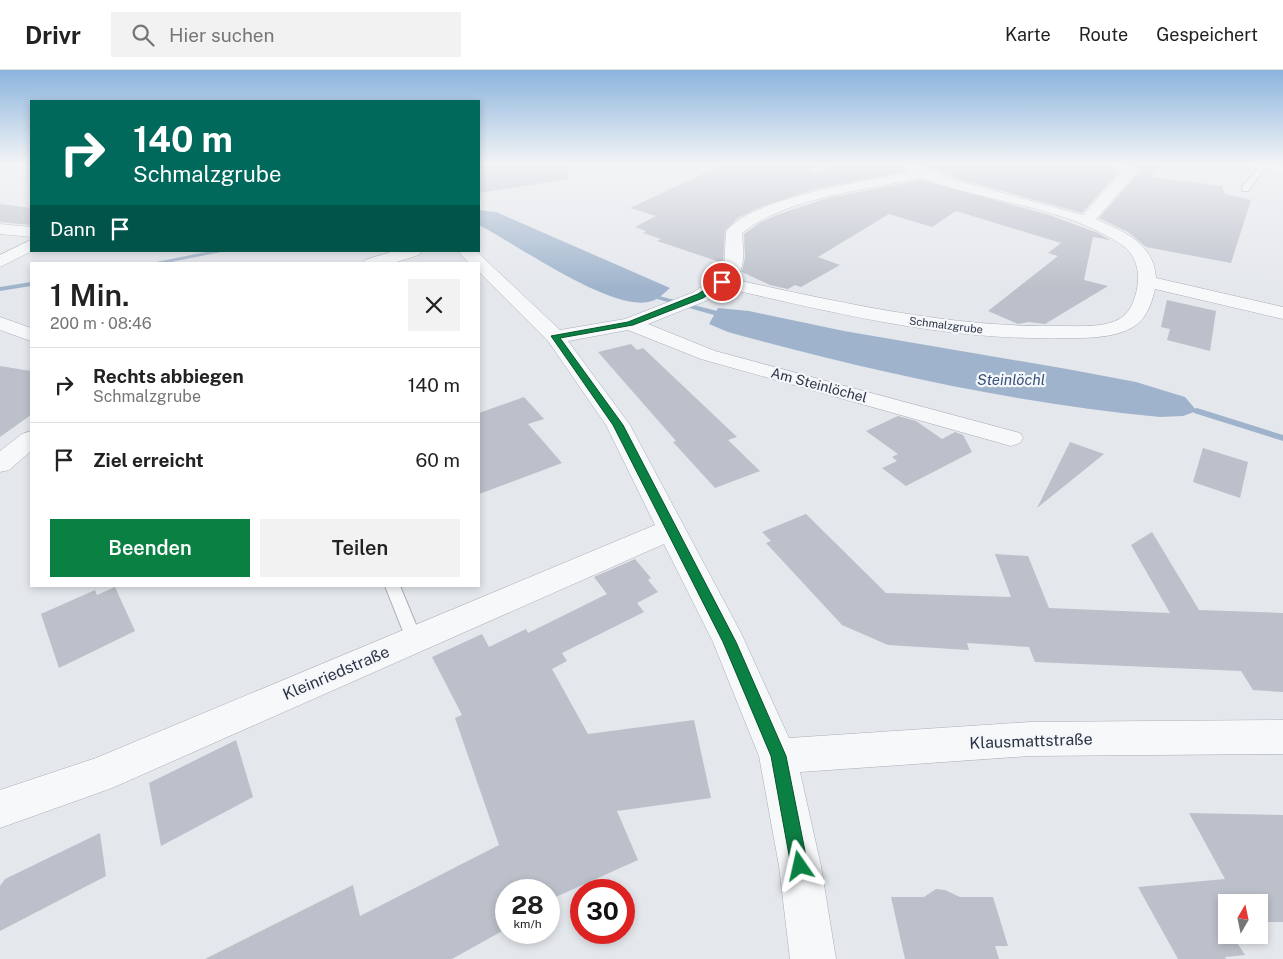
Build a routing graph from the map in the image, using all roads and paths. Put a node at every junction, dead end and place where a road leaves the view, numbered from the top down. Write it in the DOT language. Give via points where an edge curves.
graph roads {
  1 [pos="792,204"];
  2 [pos="1029,204"];
  3 [pos="1101,204"];
  4 [pos="1088,220"];
  5 [pos="0,229"];
  6 [pos="30,232"];
  7 [pos="30,245"];
  8 [pos="410,252"];
  9 [pos="467,252"];
  10 [pos="0,262"];
  11 [pos="377,262"];
  12 [pos="478,262"];
  13 [pos="480,264"];
  14 [pos="722,282"];
  15 [pos="1148,282"];
  16 [pos="1283,313"];
  17 [pos="0,323"];
  18 [pos="630,324"];
  19 [pos="30,335"];
  20 [pos="555,336"];
  21 [pos="1010,438"];
  22 [pos="30,440"];
  23 [pos="0,464"];
  24 [pos="670,530"];
  25 [pos="392,587"];
  26 [pos="414,639"];
  27 [pos="1283,737"];
  28 [pos="778,756"];
  29 [pos="0,809"];
  30 [pos="813,959"];
  1 -- 14 [label="street" via="749,220 734,232 735,261 729,277"];
  2 -- 4 [label="street, Schmalzgrube"];
  3 -- 4 [label="street"];
  4 -- 15 [label="street, Schmalzgrube" via="1132,244 1143,257"];
  5 -- 6 [label="street"];
  7 -- 10 [label="street"];
  8 -- 11 [label="street"];
  9 -- 12 [label="street"];
  13 -- 20 [label="street"];
  14 -- 15 [label="street, Schmalzgrube" via="900,320 948,327 1054,334 1098,331 1127,322 1140,309"];
  14 -- 18 [label="street" via="700,296"];
  15 -- 16 [label="street"];
  17 -- 19 [label="street"];
  18 -- 20 [label="street"];
  18 -- 21 [label="street, Am Steinlöchel" via="708,355"];
  20 -- 24 [label="street" via="618,425"];
  22 -- 23 [label="street"];
  24 -- 26 [label="street, Kleinriedstraße"];
  24 -- 28 [label="street" via="729,642"];
  25 -- 26 [label="lane"];
  26 -- 29 [label="street, Kleinriedstraße" via="99,775"];
  27 -- 28 [label="street, Klausmattstraße" via="1030,739"];
  28 -- 30 [label="street" via="800,866"];
}
